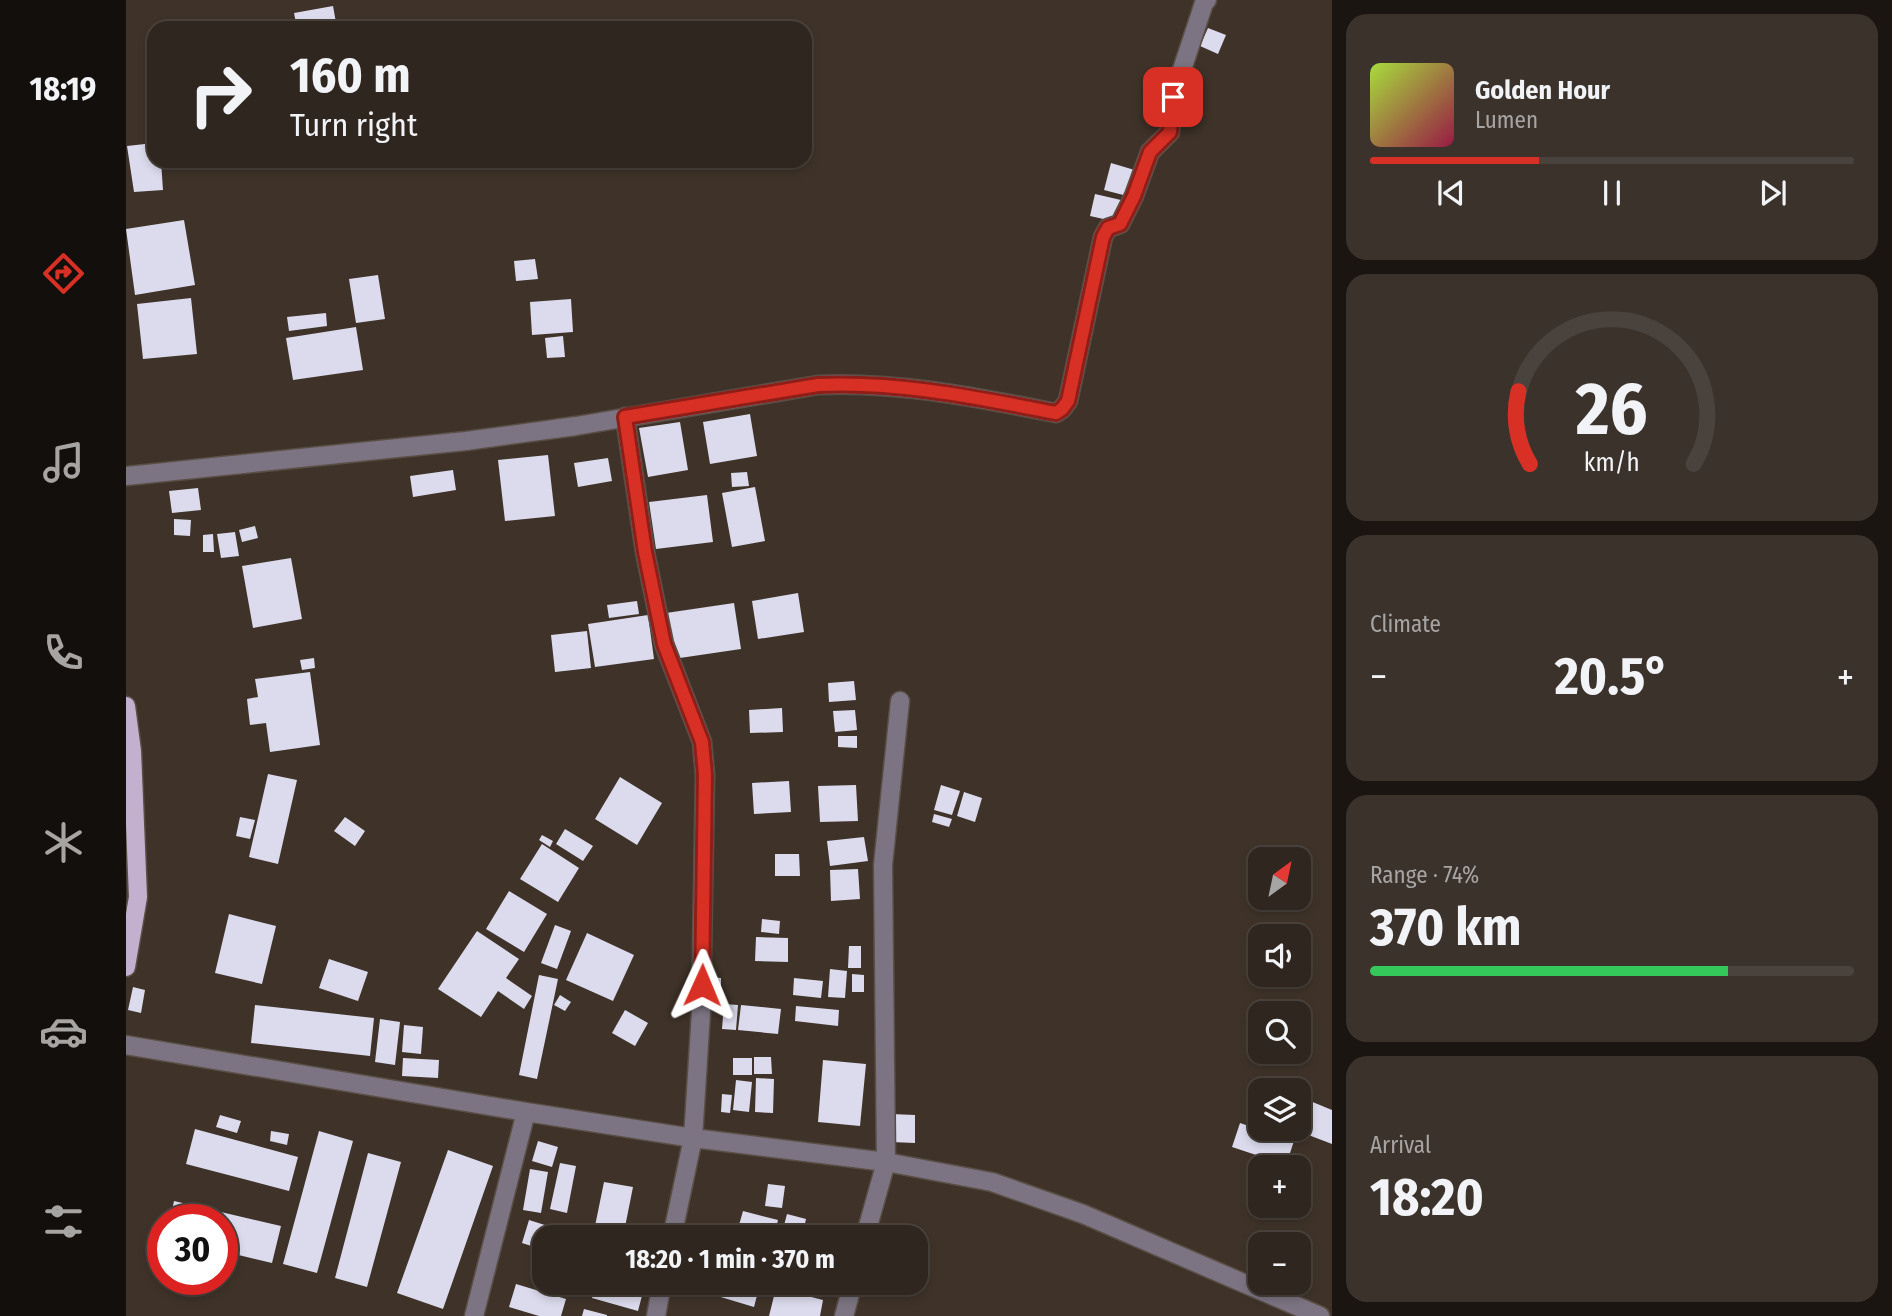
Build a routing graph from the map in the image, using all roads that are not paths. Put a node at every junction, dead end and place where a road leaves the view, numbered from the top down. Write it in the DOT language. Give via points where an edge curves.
graph roads {
  1 [pos="1207,0"];
  2 [pos="625,417"];
  3 [pos="126,476"];
  4 [pos="900,701"];
  5 [pos="126,706"];
  6 [pos="126,967"];
  7 [pos="126,1045"];
  8 [pos="526,1112"];
  9 [pos="693,1138"];
  10 [pos="886,1162"];
  11 [pos="675,1225"];
  12 [pos="868,1225"];
  13 [pos="660,1295"];
  14 [pos="850,1295"];
  15 [pos="474,1316"];
  16 [pos="656,1316"];
  17 [pos="844,1316"];
  18 [pos="1320,1316"];
  1 -- 2 [label="street" via="1173,97 1170,132 1150,152 1120,224 1108,228 1103,237 1068,401 1062,409 1056,413 955,394 844,384"];
  2 -- 3 [label="street" via="466,441"];
  2 -- 9 [label="street" via="664,644 702,742 701,1012"];
  4 -- 10 [label="street" via="883,864"];
  5 -- 6 [label="main road" via="138,897"];
  7 -- 8 [label="street"];
  8 -- 9 [label="street"];
  8 -- 15 [label="street"];
  9 -- 10 [label="street"];
  9 -- 11 [label="street"];
  10 -- 12 [label="street"];
  10 -- 18 [label="street" via="992,1182 1083,1214"];
  13 -- 16 [label="street"];
  14 -- 17 [label="street"];
}
